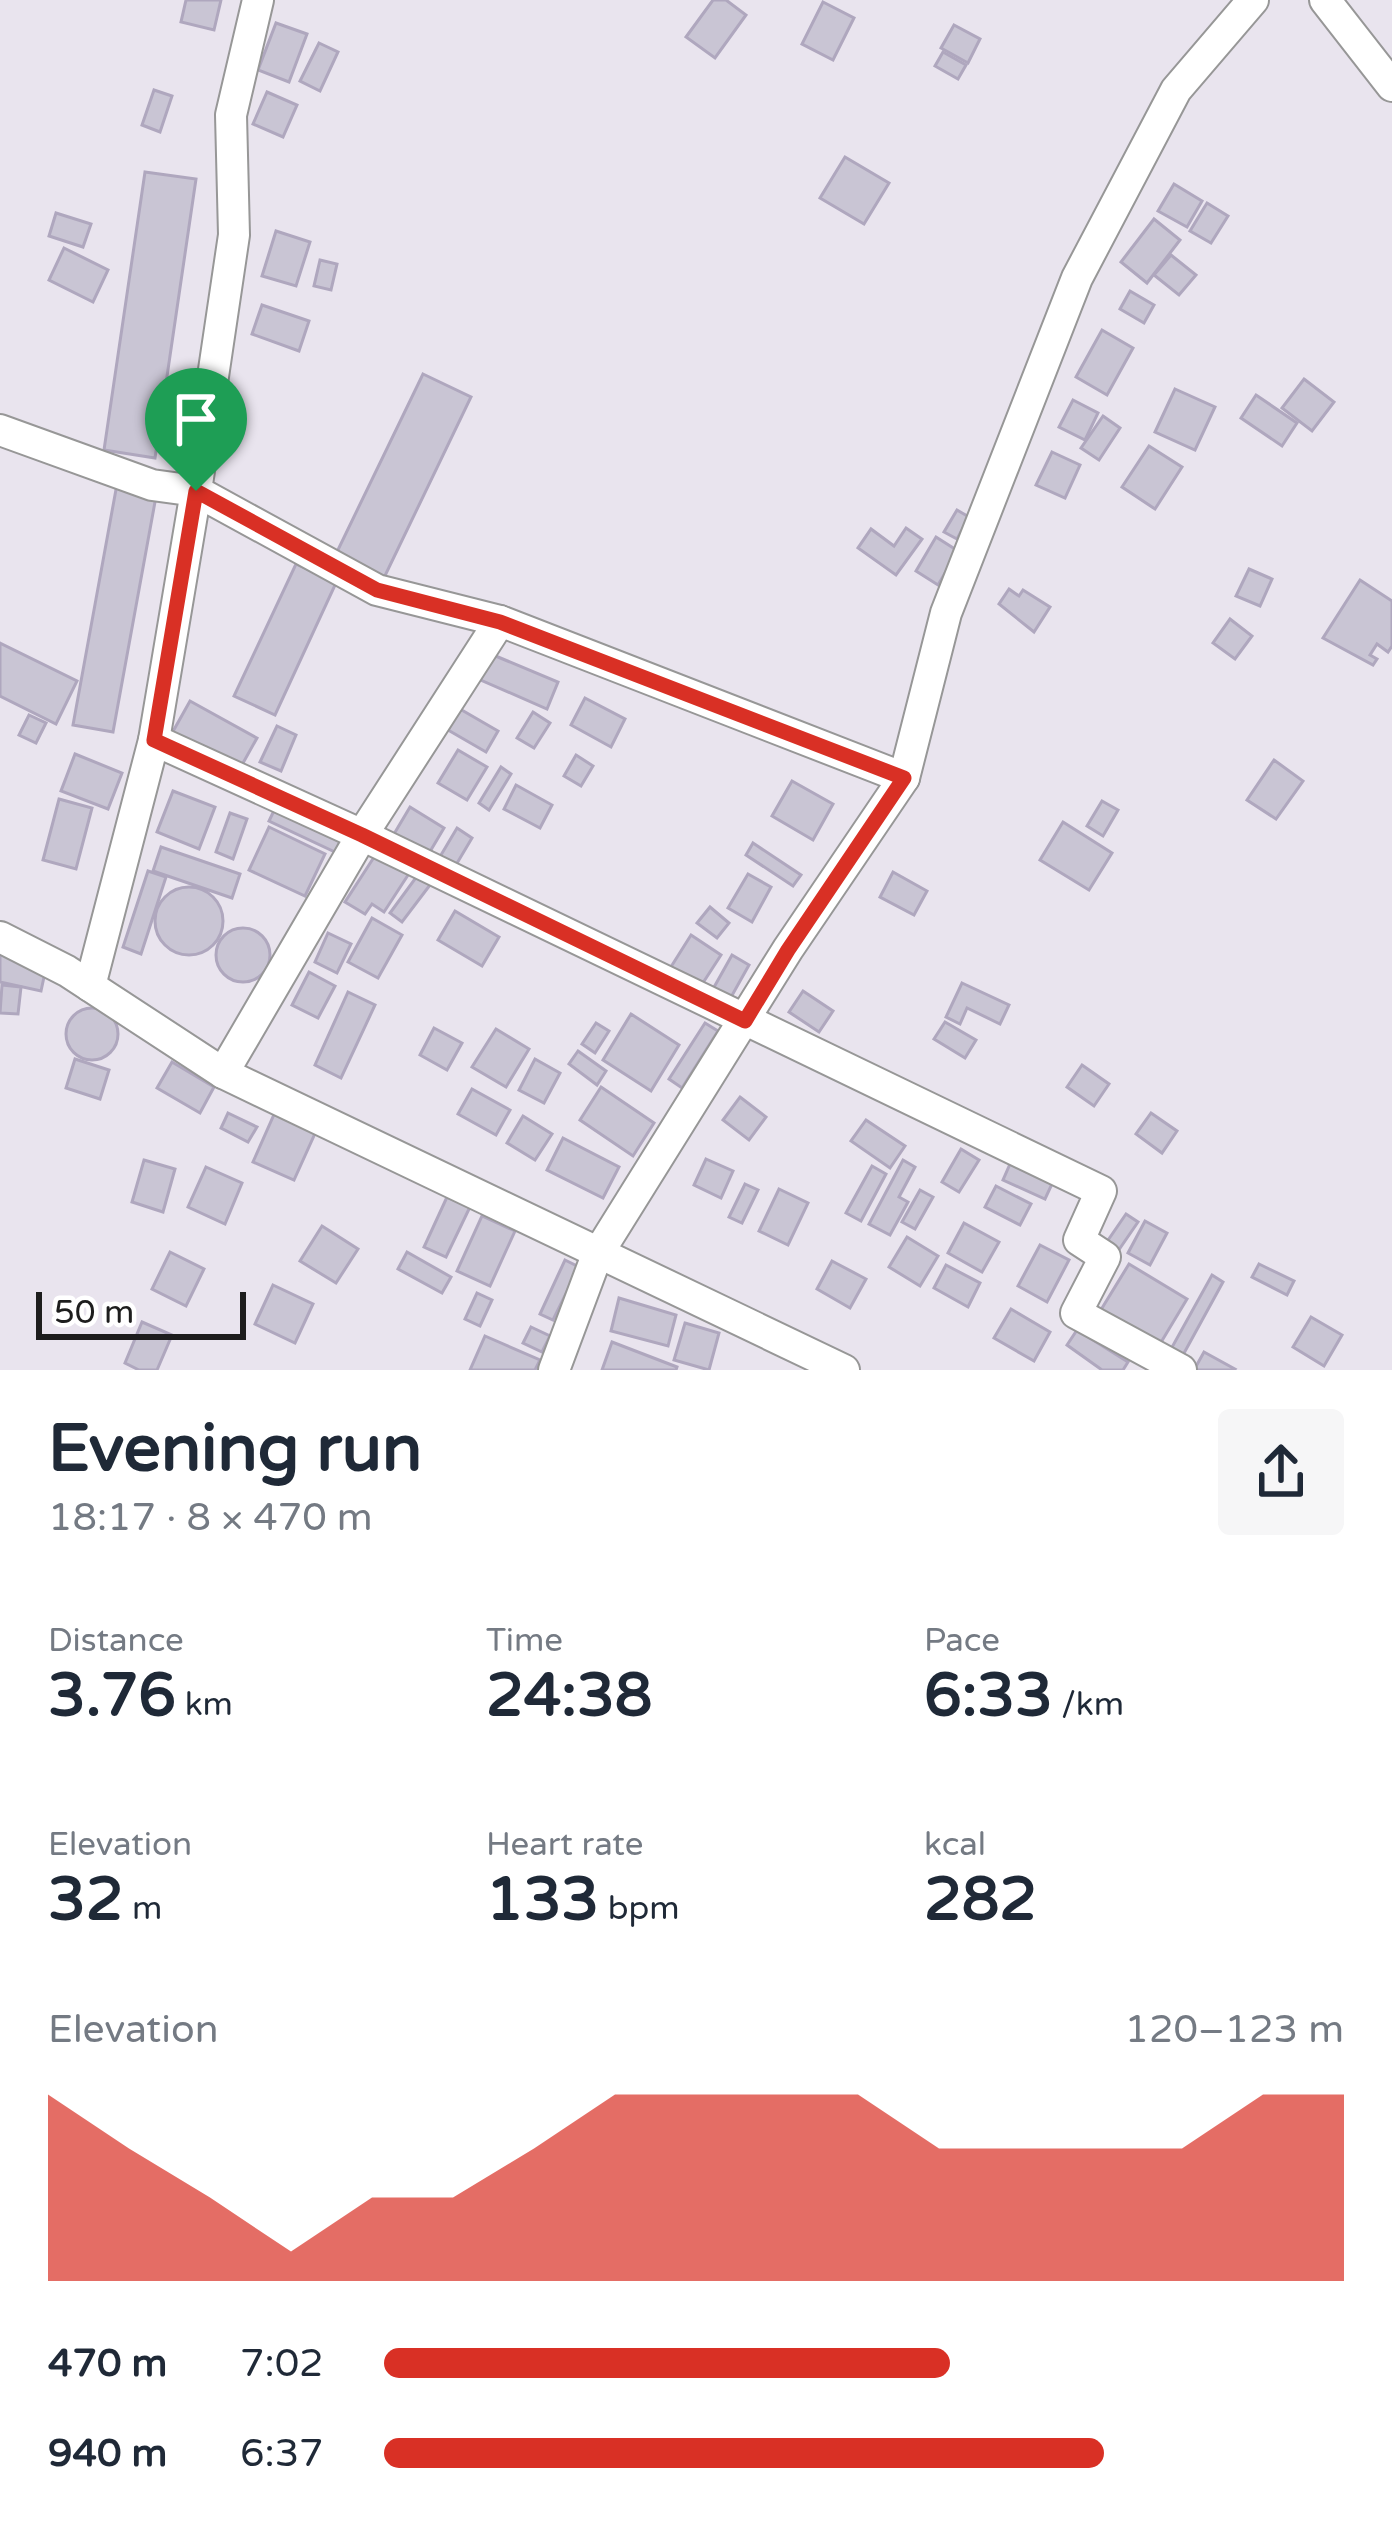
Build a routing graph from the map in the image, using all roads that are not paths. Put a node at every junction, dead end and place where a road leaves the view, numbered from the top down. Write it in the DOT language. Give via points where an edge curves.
graph roads {
  1 [pos="258,0"];
  2 [pos="1253,0"];
  3 [pos="1325,0"];
  4 [pos="1392,86"];
  5 [pos="0,430"];
  6 [pos="196,491"];
  7 [pos="500,622"];
  8 [pos="154,740"];
  9 [pos="904,778"];
  10 [pos="362,835"];
  11 [pos="0,937"];
  12 [pos="90,986"];
  13 [pos="745,1021"];
  14 [pos="224,1073"];
  15 [pos="597,1255"];
  16 [pos="554,1370"];
  17 [pos="844,1370"];
  18 [pos="1181,1370"];
  1 -- 6 [label="street" via="231,115 234,235"];
  2 -- 9 [label="street" via="1176,90 1077,278 946,613"];
  3 -- 4 [label="street"];
  5 -- 6 [label="street" via="152,485"];
  6 -- 7 [label="street" via="377,590"];
  6 -- 8 [label="street"];
  7 -- 9 [label="street"];
  7 -- 10 [label="street"];
  8 -- 10 [label="street"];
  8 -- 12 [label="street"];
  9 -- 13 [label="street"];
  10 -- 13 [label="street"];
  10 -- 14 [label="street"];
  11 -- 12 [label="street"];
  12 -- 14 [label="street"];
  13 -- 15 [label="street"];
  13 -- 18 [label="street" via="1101,1191 1078,1240 1105,1257 1076,1312"];
  14 -- 15 [label="street"];
  15 -- 16 [label="street"];
  15 -- 17 [label="street"];
}
